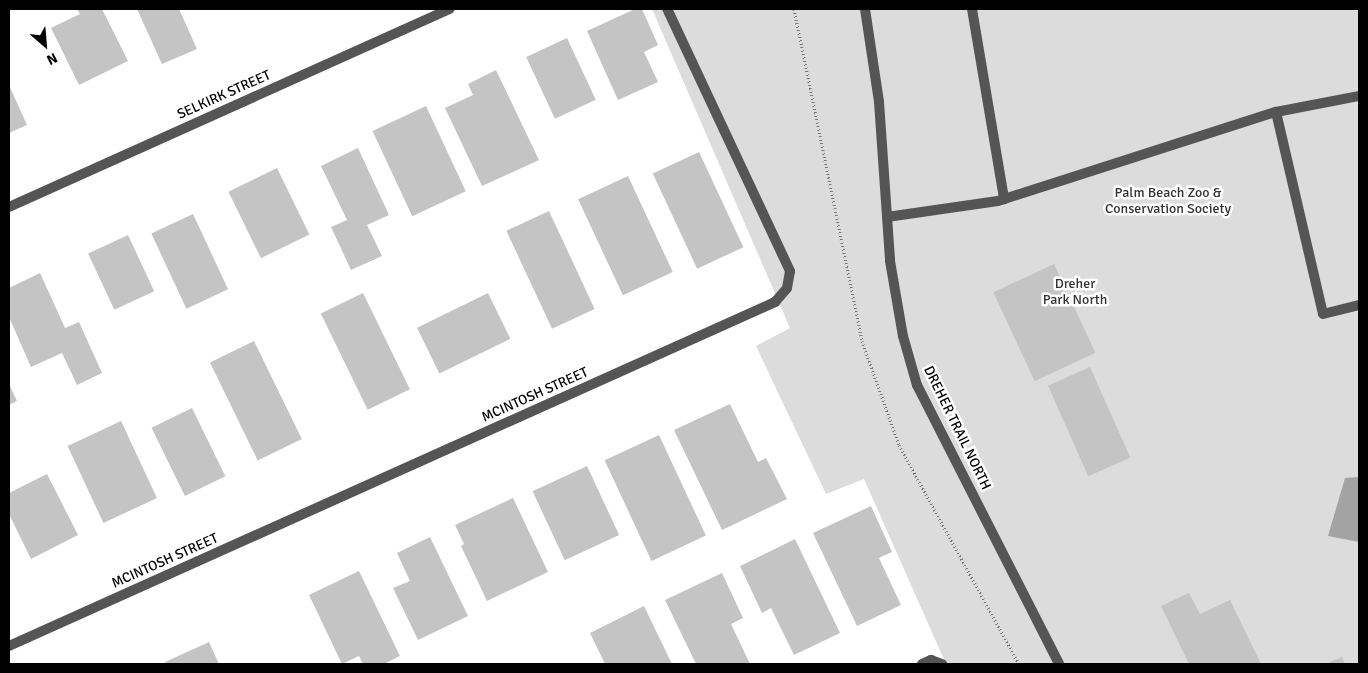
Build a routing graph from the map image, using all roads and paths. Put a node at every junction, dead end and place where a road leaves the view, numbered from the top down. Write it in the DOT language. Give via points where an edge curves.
graph roads {
  1 [pos="450,9"];
  2 [pos="667,9"];
  3 [pos="865,9"];
  4 [pos="972,9"];
  5 [pos="1359,96"];
  6 [pos="1276,112"];
  7 [pos="1004,199"];
  8 [pos="9,207"];
  9 [pos="887,217"];
  10 [pos="1359,305"];
  11 [pos="9,646"];
  12 [pos="922,664"];
  13 [pos="942,664"];
  14 [pos="1059,664"];
  1 -- 8 [label="street, SELKIRK STREET"];
  2 -- 11 [label="street, MCINTOSH STREET" via="790,271 786,288 775,302"];
  3 -- 9 [label="street, DREHER TRAIL NORTH" via="879,102"];
  4 -- 7 [label="street"];
  5 -- 6 [label="street"];
  6 -- 7 [label="street"];
  6 -- 10 [label="street" via="1322,314"];
  7 -- 9 [label="street"];
  9 -- 14 [label="street, DREHER TRAIL NORTH" via="890,261 901,327 917,385"];
  12 -- 13 [label="street" via="930,660"];
}
